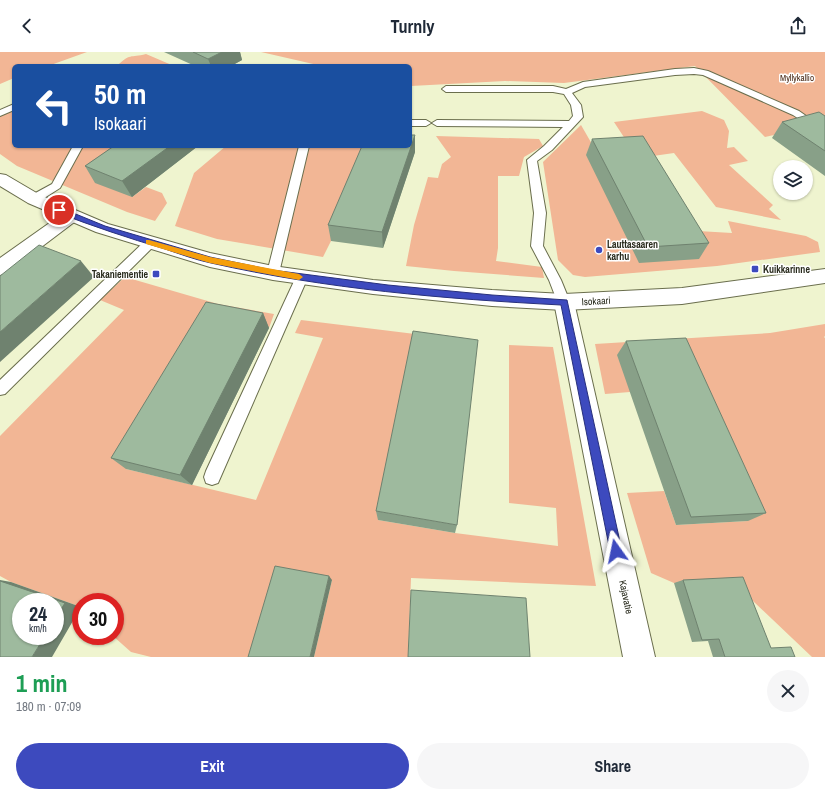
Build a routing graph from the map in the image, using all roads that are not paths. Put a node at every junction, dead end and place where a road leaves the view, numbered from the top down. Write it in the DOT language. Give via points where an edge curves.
graph roads {
  1 [pos="446,89"];
  2 [pos="567,92"];
  3 [pos="12,108"];
  4 [pos="0,113"];
  5 [pos="412,123"];
  6 [pos="426,123"];
  7 [pos="436,123"];
  8 [pos="571,124"];
  9 [pos="825,133"];
  10 [pos="77,148"];
  11 [pos="303,148"];
  12 [pos="0,179"];
  13 [pos="34,199"];
  14 [pos="71,216"];
  15 [pos="150,242"];
  16 [pos="0,268"];
  17 [pos="272,272"];
  18 [pos="825,276"];
  19 [pos="302,277"];
  20 [pos="564,302"];
  21 [pos="0,389"];
  22 [pos="212,477"];
  23 [pos="639,657"];
  1 -- 2 [label="lane" via="553,89"];
  2 -- 8 [label="lane" via="576,105 578,117"];
  2 -- 9 [label="lane" via="583,85 694,71 705,73 796,114"];
  3 -- 4 [label="lane"];
  5 -- 6 [label="lane"];
  7 -- 8 [label="lane"];
  8 -- 20 [label="lane" via="548,148 532,160 540,212 537,246"];
  10 -- 13 [label="lane" via="56,186"];
  11 -- 17 [label="lane"];
  12 -- 13 [label="street, Isokaari"];
  13 -- 14 [label="street, Isokaari"];
  14 -- 15 [label="street, Isokaari"];
  14 -- 16 [label="street"];
  15 -- 17 [label="street, Isokaari" via="210,260"];
  15 -- 21 [label="lane"];
  17 -- 19 [label="street, Isokaari"];
  18 -- 20 [label="street, Isokaari" via="682,296"];
  19 -- 20 [label="street, Isokaari" via="396,289"];
  19 -- 22 [label="lane"];
  20 -- 23 [label="street, Kajavatie"];
}
